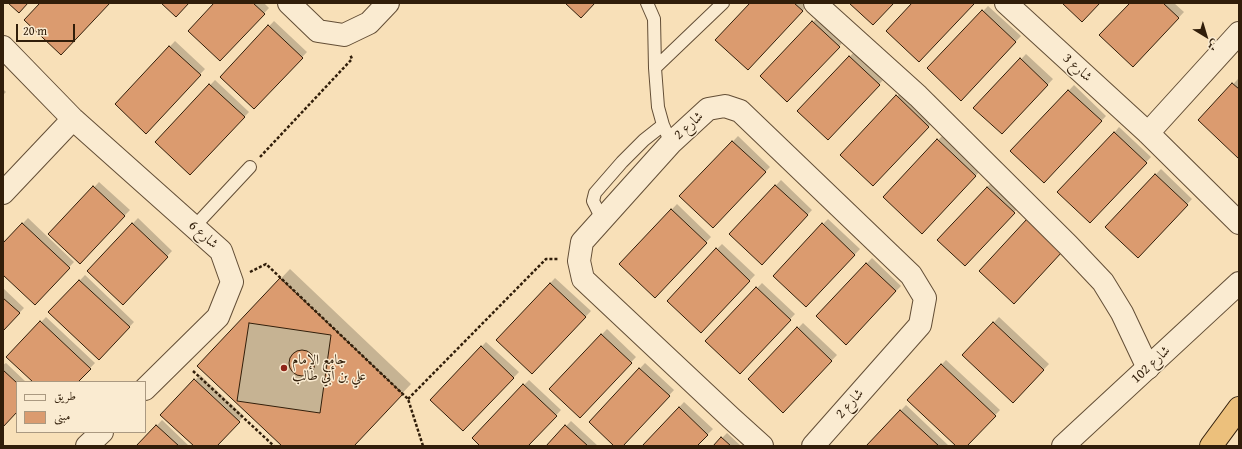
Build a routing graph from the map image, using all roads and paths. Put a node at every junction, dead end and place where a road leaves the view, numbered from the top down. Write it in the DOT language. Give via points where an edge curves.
graph roads {
  1 [pos="289,3"];
  2 [pos="388,3"];
  3 [pos="647,3"];
  4 [pos="722,3"];
  5 [pos="815,3"];
  6 [pos="1006,3"];
  7 [pos="1239,33"];
  8 [pos="344,35"];
  9 [pos="3,47"];
  10 [pos="655,68"];
  11 [pos="74,119"];
  12 [pos="1148,133"];
  13 [pos="667,134"];
  14 [pos="250,167"];
  15 [pos="3,193"];
  16 [pos="1239,223"];
  17 [pos="194,227"];
  18 [pos="579,261"];
  19 [pos="232,282"];
  20 [pos="1239,283"];
  21 [pos="178,357"];
  22 [pos="1148,368"];
  23 [pos="146,388"];
  24 [pos="408,399"];
  25 [pos="1239,408"];
  26 [pos="101,433"];
  27 [pos="270,442"];
  28 [pos="87,446"];
  29 [pos="267,446"];
  30 [pos="274,446"];
  31 [pos="423,446"];
  32 [pos="762,446"];
  33 [pos="813,446"];
  34 [pos="1063,446"];
  35 [pos="1211,446"];
  1 -- 8 [label="street" via="318,30"];
  2 -- 8 [label="street" via="369,23"];
  3 -- 10 [label="lane" via="654,19"];
  4 -- 10 [label="lane"];
  5 -- 22 [label="street" via="918,96 1104,282"];
  6 -- 12 [label="street, شارع 3"];
  7 -- 12 [label="street"];
  8 -- 14 [label="path" via="352,59"];
  9 -- 11 [label="street, شارع 6"];
  10 -- 13 [label="lane" via="658,107"];
  11 -- 15 [label="street"];
  11 -- 17 [label="street, شارع 6"];
  12 -- 16 [label="street, شارع 3"];
  13 -- 18 [label="street, شارع 2" via="582,242"];
  13 -- 33 [label="street, شارع 2" via="708,109 725,106 740,111 911,275 925,298 920,325"];
  14 -- 17 [label="lane"];
  17 -- 19 [label="street, شارع 6" via="221,251"];
  18 -- 24 [label="path" via="546,258"];
  18 -- 32 [label="street, شارع 2" via="583,279"];
  19 -- 21 [label="street" via="218,317"];
  19 -- 24 [label="path" via="266,264"];
  20 -- 22 [label="street, شارع 102"];
  21 -- 23 [label="street"];
  21 -- 27 [label="path"];
  22 -- 34 [label="street, شارع 102"];
  24 -- 31 [label="path"];
  25 -- 35 [label="highway"];
  26 -- 28 [label="street"];
  27 -- 29 [label="path"];
  27 -- 30 [label="path"];
}
